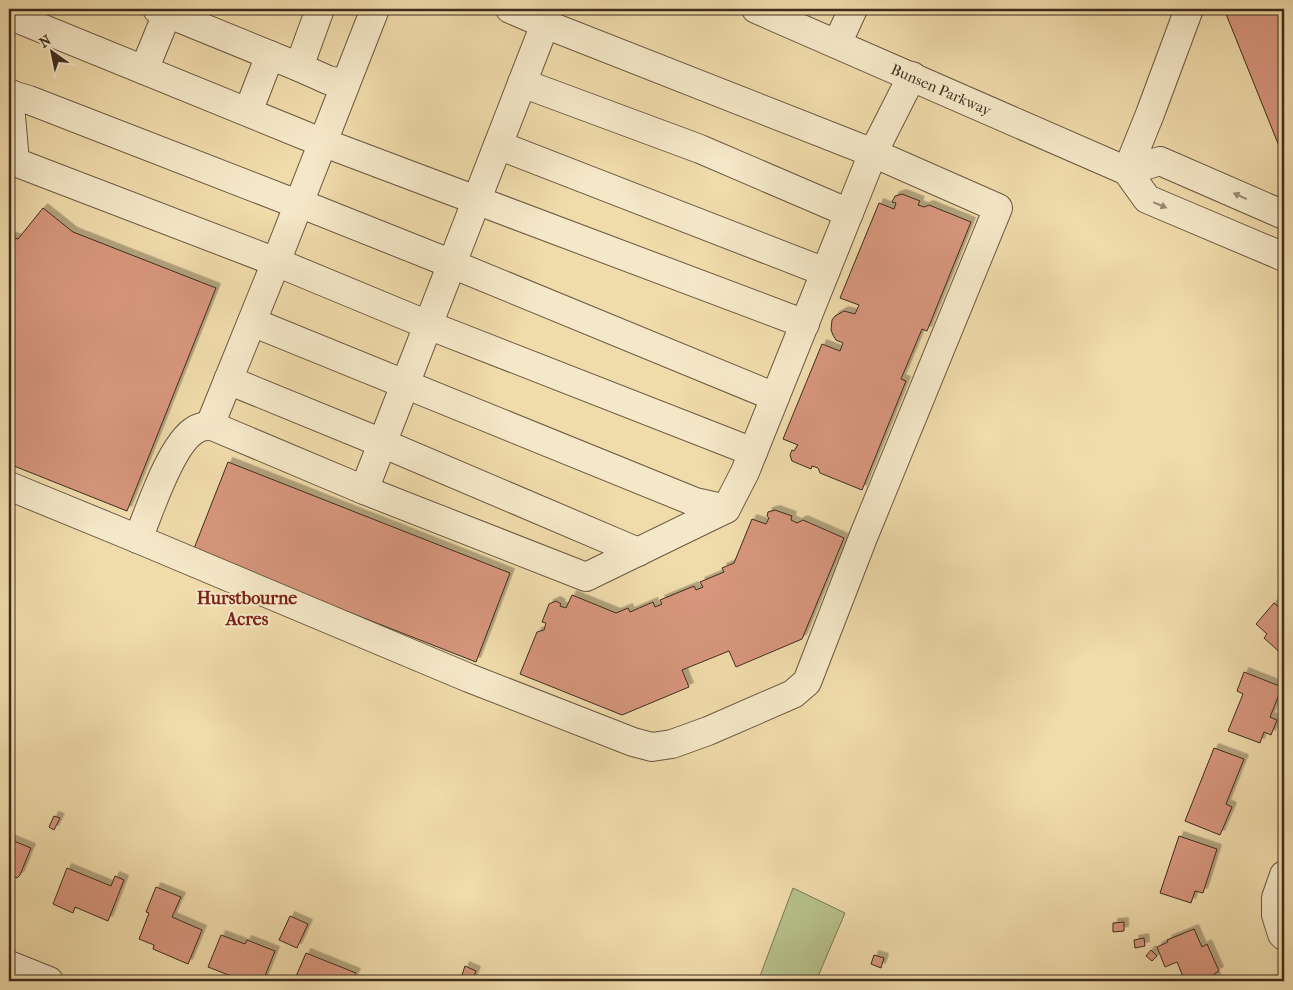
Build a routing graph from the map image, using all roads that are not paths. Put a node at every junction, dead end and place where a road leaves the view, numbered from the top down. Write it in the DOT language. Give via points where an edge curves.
graph roads {
  1 [pos="320,9"];
  2 [pos="375,9"];
  3 [pos="510,9"];
  4 [pos="756,9"];
  5 [pos="853,9"];
  6 [pos="1189,9"];
  7 [pos="164,10"];
  8 [pos="9,15"];
  9 [pos="545,24"];
  10 [pos="837,44"];
  11 [pos="270,55"];
  12 [pos="299,67"];
  13 [pos="144,70"];
  14 [pos="912,76"];
  15 [pos="522,83"];
  16 [pos="345,84"];
  17 [pos="9,94"];
  18 [pos="248,112"];
  19 [pos="323,142"];
  20 [pos="498,145"];
  21 [pos="873,153"];
  22 [pos="12,160"];
  23 [pos="1128,171"];
  24 [pos="476,200"];
  25 [pos="299,203"];
  26 [pos="849,212"];
  27 [pos="1284,215"];
  28 [pos="1284,257"];
  29 [pos="276,262"];
  30 [pos="452,264"];
  31 [pos="825,272"];
  32 [pos="252,322"];
  33 [pos="805,324"];
  34 [pos="428,325"];
  35 [pos="228,380"];
  36 [pos="405,384"];
  37 [pos="775,397"];
  38 [pos="210,425"];
  39 [pos="382,443"];
  40 [pos="753,452"];
  41 [pos="9,486"];
  42 [pos="364,490"];
  43 [pos="726,509"];
  44 [pos="138,539"];
  45 [pos="638,552"];
  46 [pos="1284,875"];
  47 [pos="1284,936"];
  48 [pos="9,965"];
  49 [pos="49,981"];
  1 -- 12 [label="street"];
  2 -- 16 [label="street"];
  3 -- 9 [label="street"];
  4 -- 10 [label="street, Bunsen Parkway"];
  5 -- 10 [label="street"];
  6 -- 23 [label="street"];
  7 -- 11 [label="street"];
  7 -- 13 [label="street"];
  8 -- 13 [label="street"];
  9 -- 15 [label="street"];
  9 -- 21 [label="street"];
  10 -- 14 [label="street, Bunsen Parkway"];
  11 -- 12 [label="street"];
  11 -- 18 [label="street"];
  12 -- 16 [label="street"];
  13 -- 18 [label="street"];
  14 -- 21 [label="street"];
  14 -- 23 [label="street, Bunsen Parkway"];
  15 -- 20 [label="street"];
  15 -- 26 [label="street" via="700,149"];
  16 -- 19 [label="street"];
  17 -- 22 [label="street"];
  17 -- 25 [label="street"];
  18 -- 19 [label="street"];
  19 -- 24 [label="street"];
  19 -- 25 [label="street"];
  20 -- 24 [label="street"];
  20 -- 31 [label="street"];
  21 -- 26 [label="street"];
  21 -- 44 [label="street" via="998,208 811,673 807,682 793,694 708,731 672,744 652,747 469,678"];
  22 -- 29 [label="street"];
  27 -- 23 [label="street, one-way" via="1160,161"];
  23 -- 28 [label="street, one-way" via="1147,199"];
  24 -- 30 [label="street"];
  24 -- 33 [label="street"];
  25 -- 29 [label="street"];
  25 -- 30 [label="street"];
  26 -- 31 [label="street"];
  29 -- 32 [label="street"];
  29 -- 34 [label="street"];
  30 -- 34 [label="street"];
  30 -- 37 [label="street"];
  31 -- 33 [label="street"];
  32 -- 35 [label="street"];
  32 -- 36 [label="street"];
  33 -- 37 [label="street"];
  34 -- 36 [label="street"];
  34 -- 40 [label="street"];
  35 -- 38 [label="street"];
  35 -- 39 [label="street"];
  36 -- 39 [label="street"];
  36 -- 43 [label="street" via="695,502"];
  37 -- 40 [label="street"];
  38 -- 42 [label="street"];
  38 -- 44 [label="street" via="196,429 186,438 169,463"];
  39 -- 42 [label="street"];
  39 -- 45 [label="street"];
  40 -- 43 [label="street"];
  41 -- 44 [label="street"];
  42 -- 45 [label="street" via="586,578"];
  43 -- 45 [label="street"];
  46 -- 47 [label="street" via="1276,898 1276,915"];
  48 -- 49 [label="street"];
}
